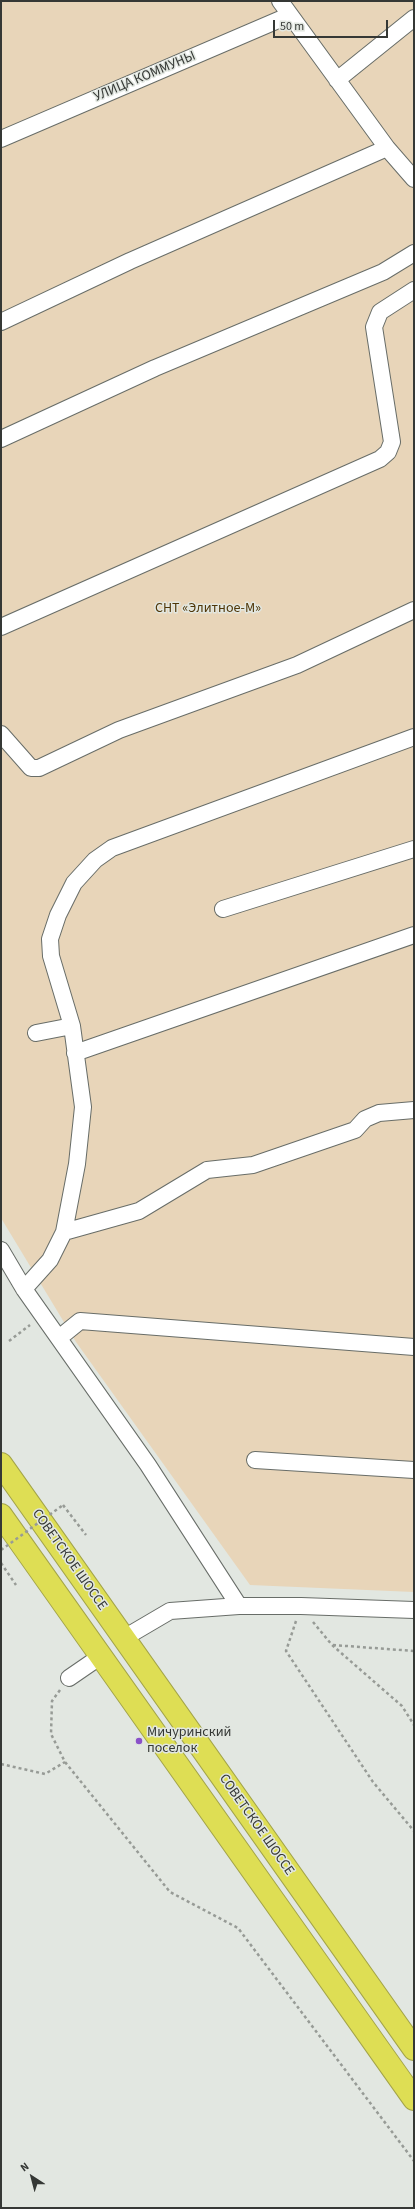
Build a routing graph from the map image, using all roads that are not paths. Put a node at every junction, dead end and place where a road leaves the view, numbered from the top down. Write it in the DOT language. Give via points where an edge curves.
graph roads {
  1 [pos="280,1"];
  2 [pos="290,15"];
  3 [pos="414,18"];
  4 [pos="337,80"];
  5 [pos="1,139"];
  6 [pos="387,148"];
  7 [pos="414,179"];
  8 [pos="414,253"];
  9 [pos="414,290"];
  10 [pos="1,322"];
  11 [pos="1,439"];
  12 [pos="414,610"];
  13 [pos="1,627"];
  14 [pos="1,734"];
  15 [pos="414,737"];
  16 [pos="414,849"];
  17 [pos="223,909"];
  18 [pos="414,935"];
  19 [pos="72,1026"];
  20 [pos="36,1033"];
  21 [pos="75,1053"];
  22 [pos="414,1110"];
  23 [pos="64,1232"];
  24 [pos="1,1250"];
  25 [pos="24,1289"];
  26 [pos="59,1338"];
  27 [pos="414,1347"];
  28 [pos="255,1460"];
  29 [pos="1,1464"];
  30 [pos="414,1470"];
  31 [pos="1,1515"];
  32 [pos="239,1606"];
  33 [pos="414,1610"];
  34 [pos="124,1638"];
  35 [pos="101,1656"];
  36 [pos="69,1678"];
  37 [pos="414,2049"];
  38 [pos="414,2099"];
  1 -- 2 [label="street"];
  2 -- 4 [label="street"];
  2 -- 5 [label="street, УЛИЦА КОММУНЫ"];
  3 -- 4 [label="street"];
  4 -- 6 [label="street"];
  6 -- 7 [label="street"];
  6 -- 10 [label="street" via="130,261"];
  8 -- 11 [label="street" via="383,272 155,368"];
  9 -- 13 [label="street" via="380,312 374,327 392,442 388,452 380,459"];
  12 -- 14 [label="street" via="297,665 119,730 39,768 31,768"];
  15 -- 19 [label="street" via="112,848 95,860 74,884 58,915 50,939 51,956"];
  16 -- 17 [label="street"];
  18 -- 21 [label="street"];
  19 -- 20 [label="street"];
  19 -- 21 [label="street"];
  21 -- 23 [label="street" via="83,1107 77,1164"];
  22 -- 23 [label="street" via="379,1113 365,1119 355,1130 253,1165 206,1170 139,1210"];
  23 -- 25 [label="street" via="50,1260"];
  24 -- 25 [label="street"];
  25 -- 26 [label="street"];
  26 -- 27 [label="street" via="80,1321"];
  26 -- 32 [label="street" via="148,1465"];
  28 -- 30 [label="street"];
  29 -- 34 [label="highway, СОВЕТСКОЕ ШОССЕ"];
  31 -- 35 [label="highway, СОВЕТСКОЕ ШОССЕ"];
  32 -- 33 [label="street"];
  32 -- 34 [label="street" via="170,1611"];
  34 -- 35 [label="highway"];
  34 -- 37 [label="highway, СОВЕТСКОЕ ШОССЕ"];
  35 -- 36 [label="street"];
  35 -- 38 [label="highway, СОВЕТСКОЕ ШОССЕ"];
}
